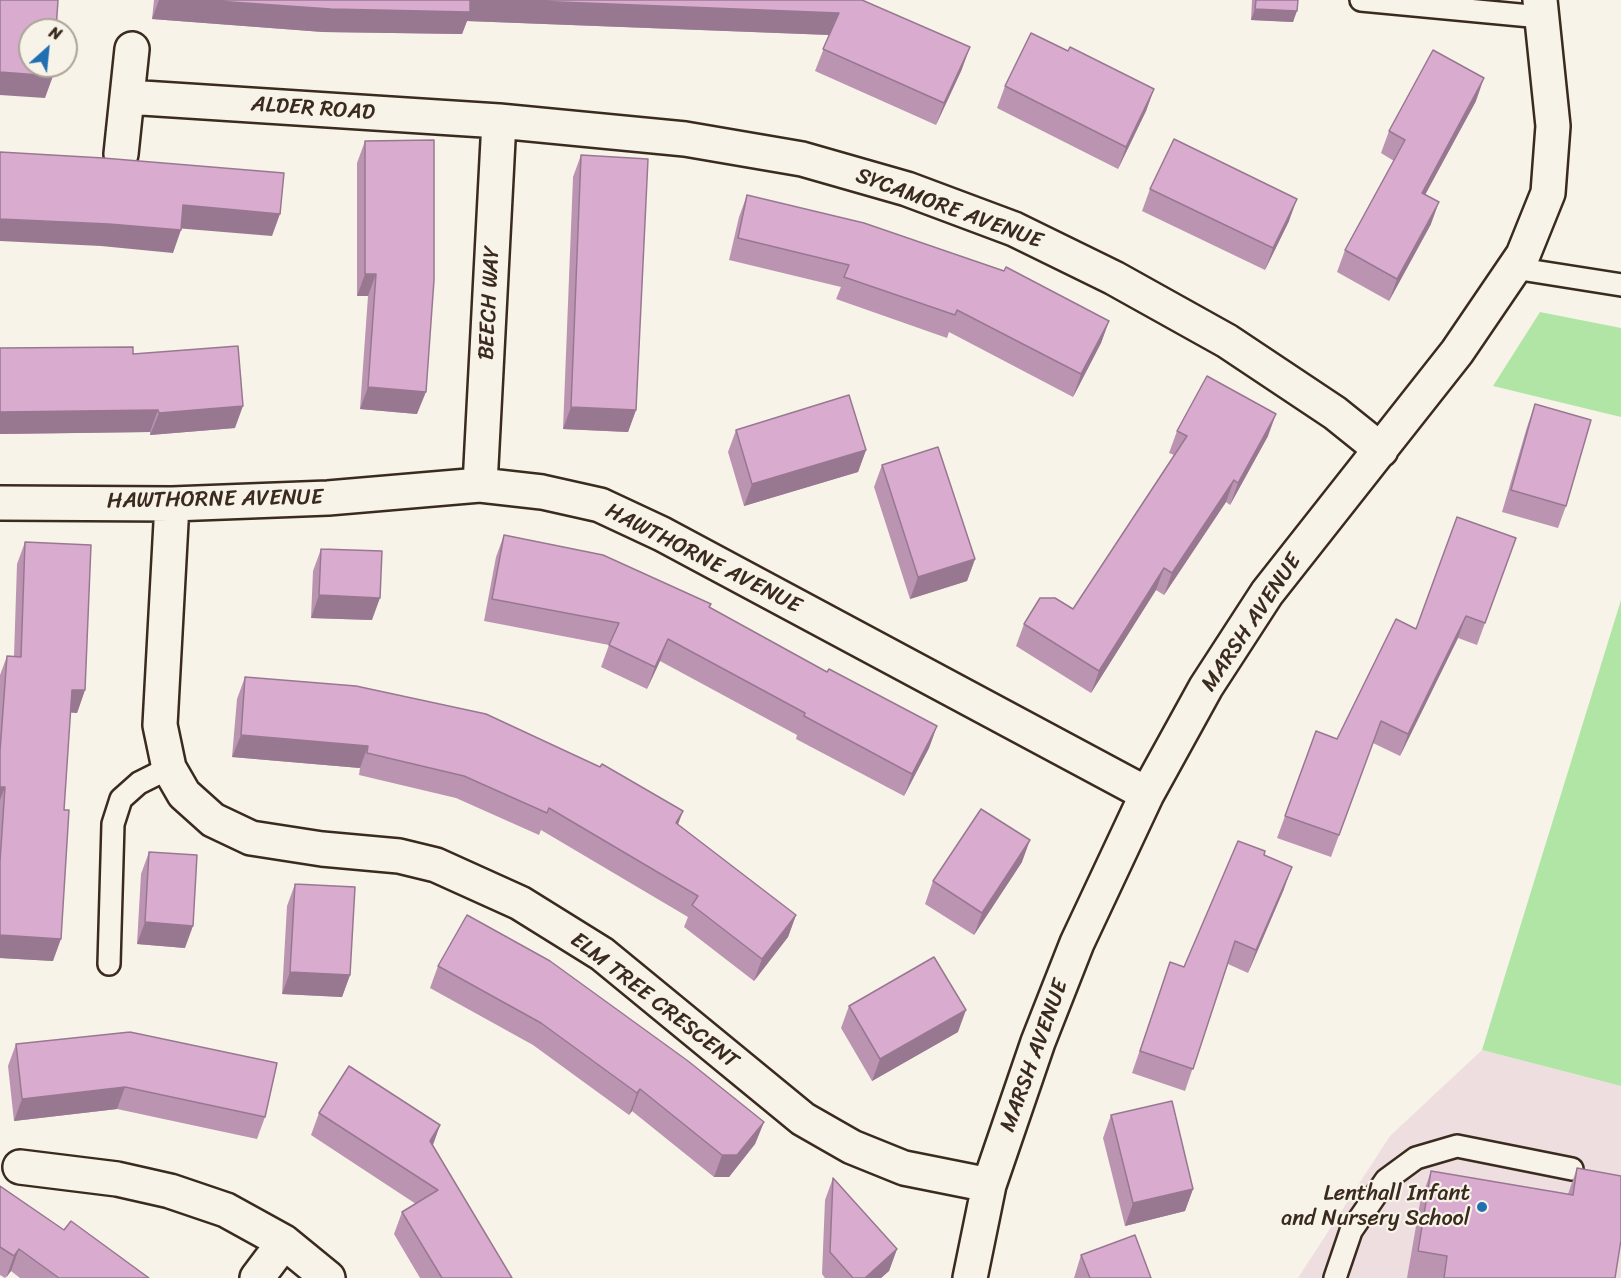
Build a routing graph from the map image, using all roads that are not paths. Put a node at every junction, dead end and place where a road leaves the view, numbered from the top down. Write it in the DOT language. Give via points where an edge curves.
graph roads {
  1 [pos="1362,0"];
  2 [pos="1540,9"];
  3 [pos="132,50"];
  4 [pos="127,97"];
  5 [pos="499,121"];
  6 [pos="121,154"];
  7 [pos="1514,268"];
  8 [pos="1621,285"];
  9 [pos="1381,450"];
  10 [pos="480,485"];
  11 [pos="0,503"];
  12 [pos="172,504"];
  13 [pos="169,768"];
  14 [pos="1147,794"];
  15 [pos="109,964"];
  16 [pos="20,1167"];
  17 [pos="1572,1169"];
  18 [pos="989,1185"];
  19 [pos="284,1242"];
  20 [pos="257,1278"];
  21 [pos="328,1278"];
  22 [pos="969,1278"];
  23 [pos="1335,1278"];
  1 -- 2 [label="lane"];
  2 -- 7 [label="street, MARSH AVENUE" via="1553,126 1548,193"];
  3 -- 4 [label="street"];
  4 -- 5 [label="street, ALDER ROAD"];
  4 -- 6 [label="street"];
  5 -- 9 [label="street, SYCAMORE AVENUE" via="684,139 802,159 907,189 1004,225 1114,278 1227,341 1335,413"];
  5 -- 10 [label="street, BEECH WAY"];
  7 -- 8 [label="lane"];
  7 -- 9 [label="street, MARSH AVENUE" via="1457,352"];
  9 -- 14 [label="street, MARSH AVENUE" via="1268,593 1206,687"];
  10 -- 12 [label="street, HAWTHORNE AVENUE" via="328,498"];
  10 -- 14 [label="street, HAWTHORNE AVENUE" via="542,492 600,506 663,534"];
  11 -- 12 [label="street, HAWTHORNE AVENUE"];
  12 -- 13 [label="street, ELM TREE CRESCENT" via="160,725"];
  13 -- 15 [label="lane" via="139,783 121,799 113,824"];
  13 -- 18 [label="street, ELM TREE CRESCENT" via="184,794 213,820 251,838 399,856 436,866 520,903 602,954 803,1119 852,1147 904,1168"];
  14 -- 18 [label="street, MARSH AVENUE" via="1077,943"];
  16 -- 19 [label="street" via="170,1191 226,1210"];
  17 -- 23 [label="lane" via="1457,1146 1416,1158 1386,1180 1351,1231"];
  18 -- 22 [label="street, MARSH AVENUE"];
  19 -- 20 [label="street"];
  19 -- 21 [label="street"];
}
